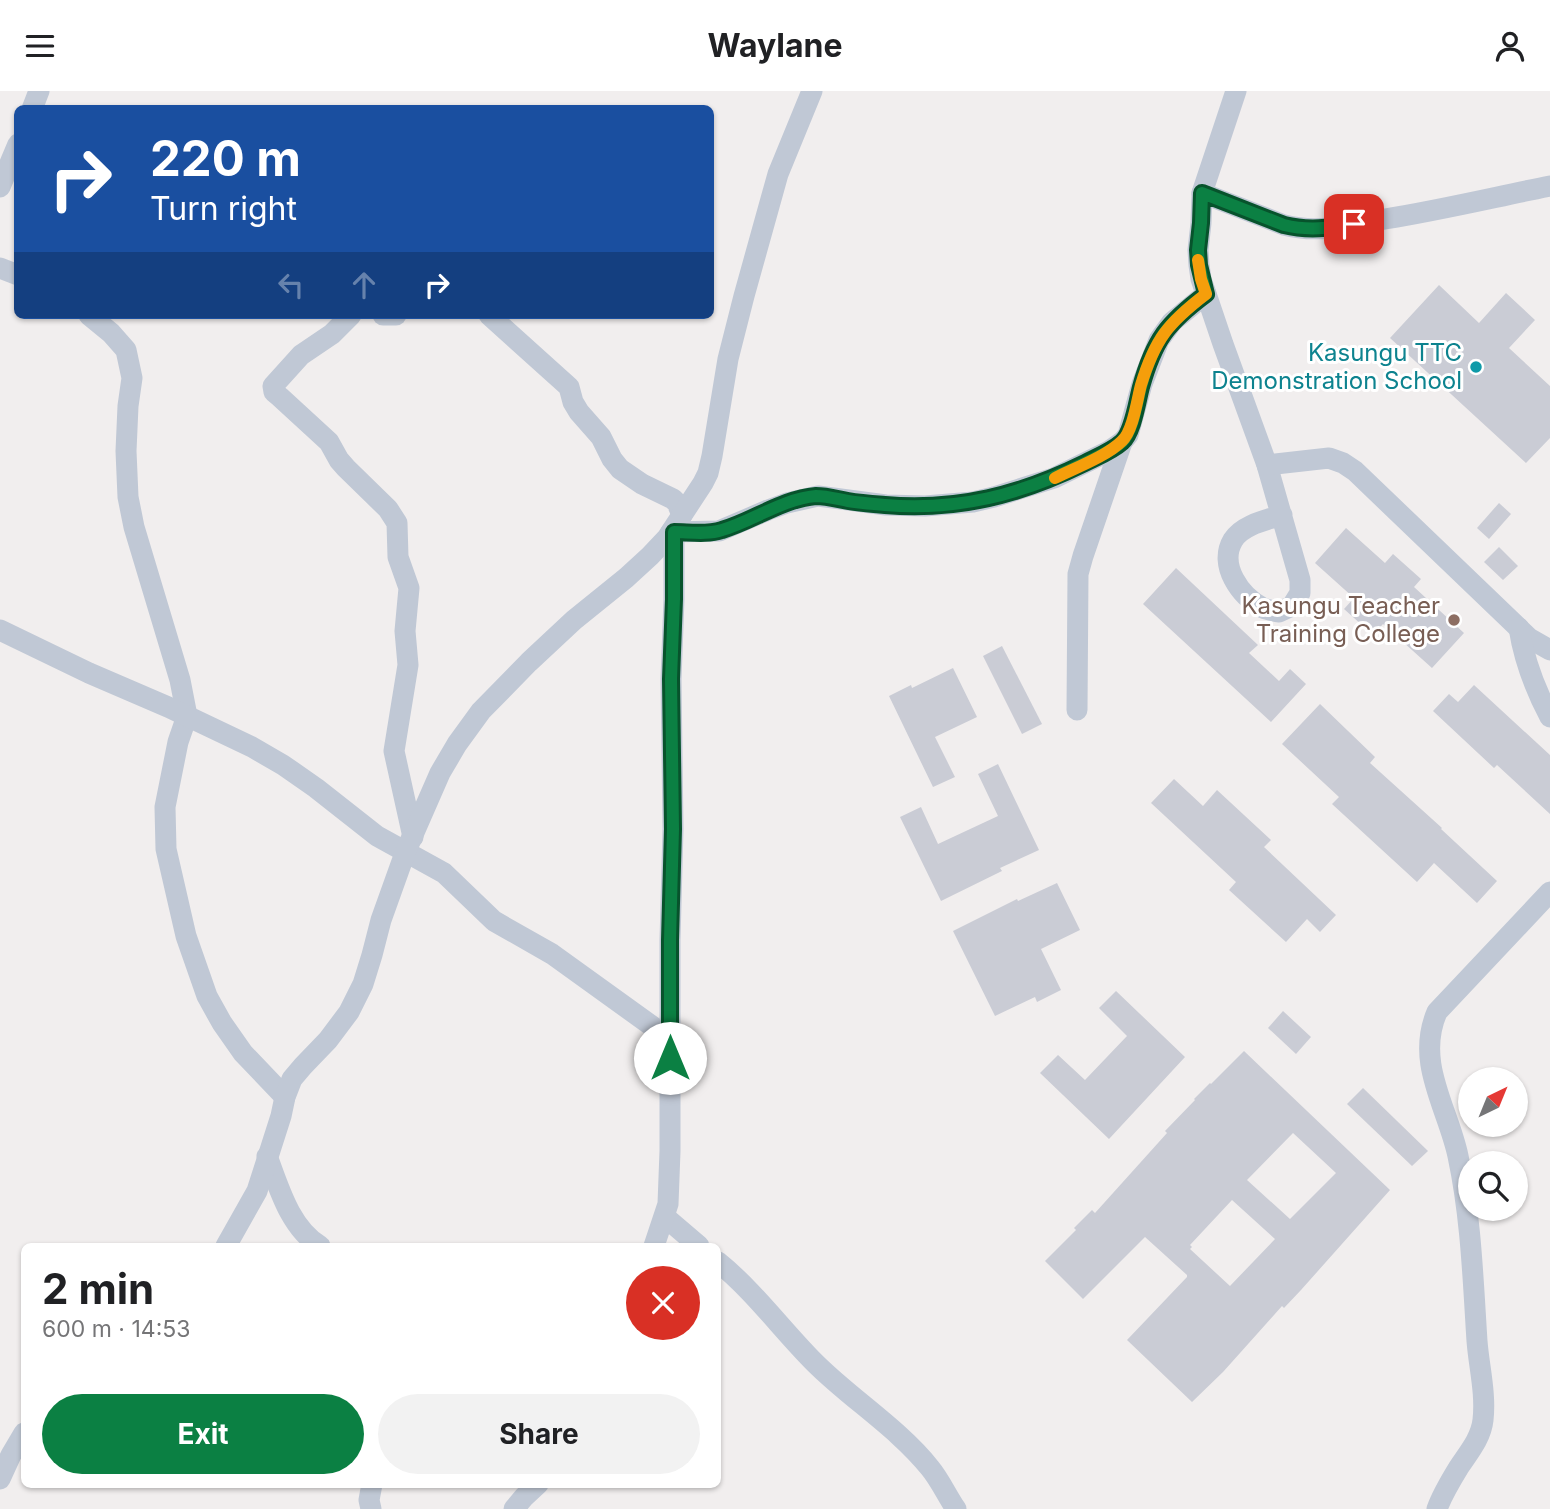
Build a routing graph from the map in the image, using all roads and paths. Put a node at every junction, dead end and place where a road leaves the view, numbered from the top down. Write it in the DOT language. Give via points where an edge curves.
graph roads {
  1 [pos="812,91"];
  2 [pos="1236,91"];
  3 [pos="14,154"];
  4 [pos="1550,186"];
  5 [pos="0,187"];
  6 [pos="1202,193"];
  7 [pos="1206,294"];
  8 [pos="94,319"];
  9 [pos="347,319"];
  10 [pos="493,319"];
  11 [pos="1122,442"];
  12 [pos="1267,465"];
  13 [pos="1282,515"];
  14 [pos="676,526"];
  15 [pos="1519,628"];
  16 [pos="0,631"];
  17 [pos="1550,650"];
  18 [pos="1077,710"];
  19 [pos="187,716"];
  20 [pos="1550,717"];
  21 [pos="409,845"];
  22 [pos="1550,892"];
  23 [pos="670,1039"];
  24 [pos="285,1097"];
  25 [pos="267,1156"];
  26 [pos="665,1217"];
  27 [pos="228,1243"];
  28 [pos="316,1243"];
  29 [pos="655,1243"];
  30 [pos="695,1243"];
  31 [pos="721,1265"];
  32 [pos="21,1438"];
  33 [pos="0,1479"];
  34 [pos="371,1488"];
  35 [pos="534,1488"];
  36 [pos="371,1509"];
  37 [pos="514,1509"];
  38 [pos="956,1509"];
  39 [pos="1437,1509"];
  1 -- 14 [label="street" via="778,174 744,296 708,473"];
  2 -- 6 [label="street"];
  3 -- 5 [label="street"];
  4 -- 6 [label="street" via="1330,229 1298,229"];
  6 -- 7 [label="street" via="1198,250"];
  7 -- 11 [label="street" via="1158,340"];
  7 -- 12 [label="street"];
  8 -- 19 [label="street" via="126,350 132,378 126,451 128,497"];
  9 -- 21 [label="street" via="301,355 273,386 274,392 329,442 339,460 397,523 398,557 409,588 408,665 394,751"];
  10 -- 14 [label="street" via="569,387 579,412 620,469 673,499 681,509"];
  11 -- 14 [label="street" via="1054,478 972,502 886,505 818,496 719,531"];
  11 -- 18 [label="street" via="1078,574"];
  12 -- 13 [label="street"];
  12 -- 15 [label="street" via="1329,458 1343,463"];
  13 -- 13 [label="street" via="1300,593 1292,606 1279,612 1264,608 1244,592 1229,571 1228,554 1244,530"];
  14 -- 21 [label="street" via="650,556 481,711 440,773"];
  14 -- 23 [label="street"];
  15 -- 17 [label="street"];
  15 -- 20 [label="street" via="1522,651"];
  16 -- 19 [label="street"];
  19 -- 21 [label="street" via="283,765 377,836"];
  19 -- 24 [label="street" via="165,807 166,849 186,936 207,996 222,1023"];
  21 -- 23 [label="street" via="494,921 552,954"];
  21 -- 24 [label="street" via="363,984 349,1012 292,1079"];
  22 -- 39 [label="street" via="1433,1021 1434,1084 1458,1154 1472,1250 1484,1396 1476,1442"];
  23 -- 26 [label="street"];
  24 -- 25 [label="street"];
  25 -- 27 [label="street" via="257,1191"];
  25 -- 28 [label="street" via="289,1211"];
  26 -- 29 [label="street"];
  26 -- 30 [label="street"];
  31 -- 38 [label="street" via="835,1383 916,1452"];
  32 -- 33 [label="street"];
  34 -- 36 [label="street"];
  35 -- 37 [label="street"];
}
